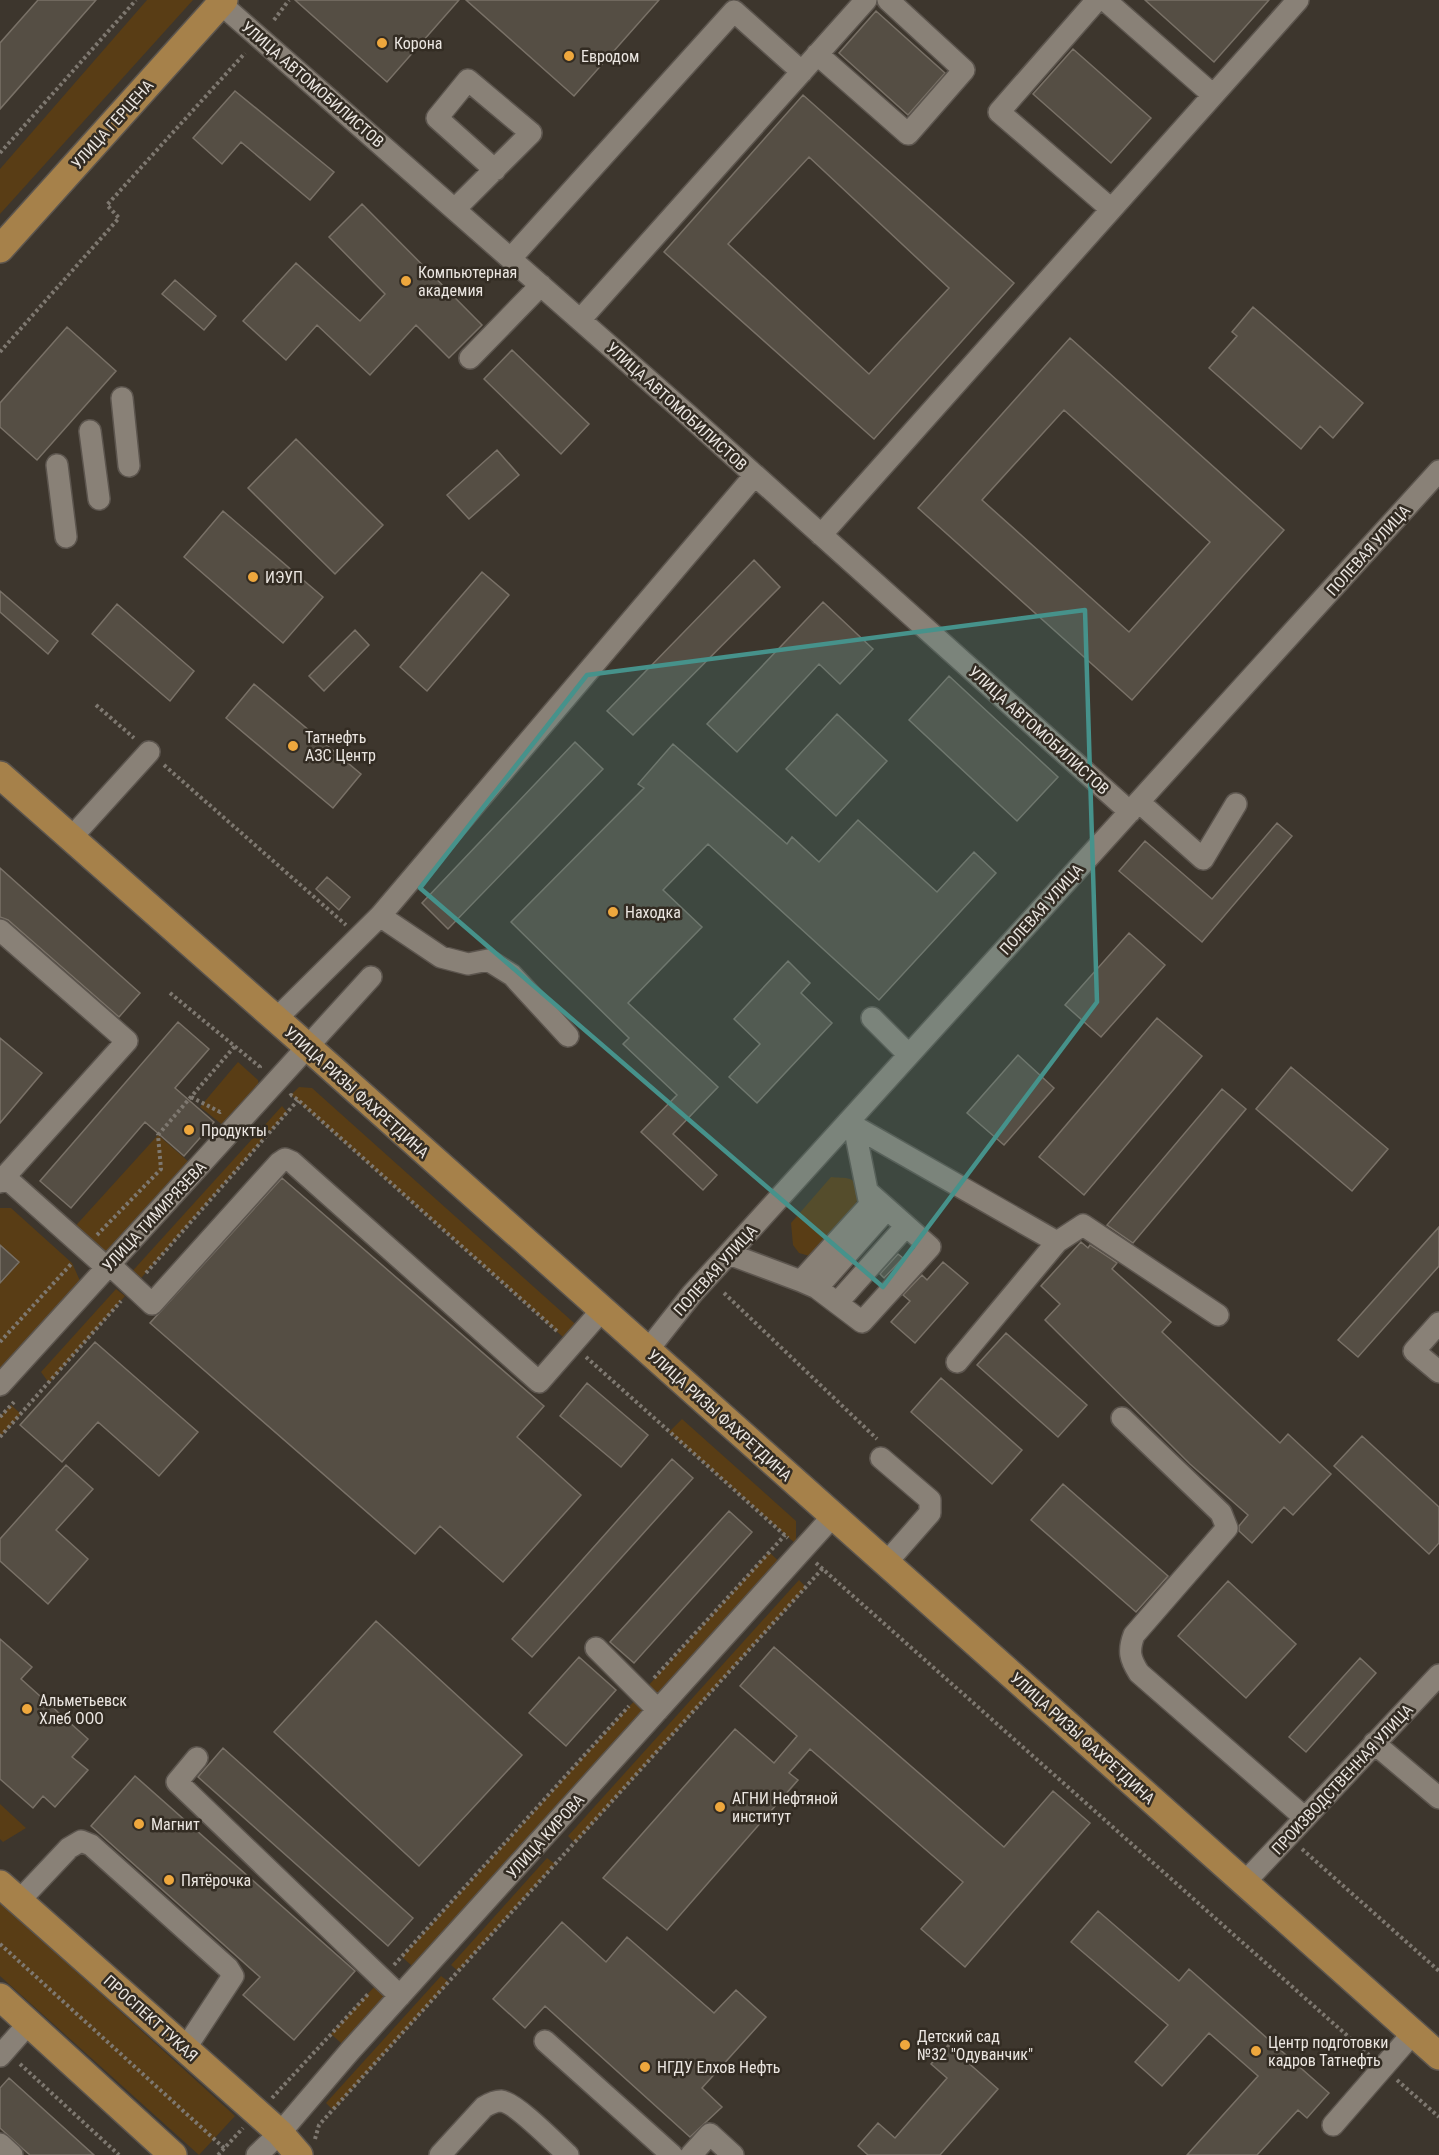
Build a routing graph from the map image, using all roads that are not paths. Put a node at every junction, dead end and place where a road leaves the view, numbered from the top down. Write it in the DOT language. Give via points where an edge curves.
graph roads {
  1 [pos="866,0"];
  2 [pos="888,0"];
  3 [pos="1097,0"];
  4 [pos="1106,0"];
  5 [pos="1298,0"];
  6 [pos="222,2"];
  7 [pos="817,54"];
  8 [pos="802,72"];
  9 [pos="1213,95"];
  10 [pos="495,170"];
  11 [pos="454,209"];
  12 [pos="1111,209"];
  13 [pos="0,249"];
  14 [pos="510,258"];
  15 [pos="541,285"];
  16 [pos="580,320"];
  17 [pos="470,358"];
  18 [pos="122,398"];
  19 [pos="90,431"];
  20 [pos="57,465"];
  21 [pos="129,466"];
  22 [pos="1439,471"];
  23 [pos="755,475"];
  24 [pos="99,499"];
  25 [pos="821,535"];
  26 [pos="66,537"];
  27 [pos="149,752"];
  28 [pos="0,775"];
  29 [pos="1236,804"];
  30 [pos="1134,807"];
  31 [pos="71,838"];
  32 [pos="380,916"];
  33 [pos="0,930"];
  34 [pos="372,977"];
  35 [pos="872,1018"];
  36 [pos="275,1020"];
  37 [pos="568,1036"];
  38 [pos="309,1048"];
  39 [pos="909,1055"];
  40 [pos="852,1123"];
  41 [pos="2,1179"];
  42 [pos="867,1191"];
  43 [pos="887,1209"];
  44 [pos="906,1226"];
  45 [pos="1057,1242"];
  46 [pos="729,1254"];
  47 [pos="108,1266"];
  48 [pos="809,1284"];
  49 [pos="838,1302"];
  50 [pos="602,1310"];
  51 [pos="1218,1315"];
  52 [pos="1439,1323"];
  53 [pos="646,1351"];
  54 [pos="957,1362"];
  55 [pos="1439,1372"];
  56 [pos="0,1385"];
  57 [pos="1122,1418"];
  58 [pos="881,1458"];
  59 [pos="833,1516"];
  60 [pos="886,1563"];
  61 [pos="596,1648"];
  62 [pos="1439,1675"];
  63 [pos="658,1710"];
  64 [pos="1374,1743"];
  65 [pos="197,1758"];
  66 [pos="1439,1798"];
  67 [pos="1305,1818"];
  68 [pos="1245,1882"];
  69 [pos="9,1893"];
  70 [pos="400,1996"];
  71 [pos="0,1997"];
  72 [pos="29,2023"];
  73 [pos="1413,2033"];
  74 [pos="545,2041"];
  75 [pos="185,2049"];
  76 [pos="3,2053"];
  77 [pos="1439,2056"];
  78 [pos="1333,2125"];
  79 [pos="280,2133"];
  80 [pos="0,2144"];
  81 [pos="306,2150"];
  82 [pos="12,2155"];
  83 [pos="173,2155"];
  84 [pos="257,2155"];
  85 [pos="440,2155"];
  86 [pos="568,2155"];
  87 [pos="672,2155"];
  88 [pos="692,2155"];
  89 [pos="734,2155"];
  1 -- 7 [label="street"];
  2 -- 7 [label="street" via="964,70 908,134"];
  3 -- 12 [label="street" via="999,112"];
  4 -- 9 [label="street"];
  5 -- 9 [label="street"];
  6 -- 11 [label="street, УЛИЦА АВТОМОБИЛИСТОВ"];
  6 -- 13 [label="main road, УЛИЦА ГЕРЦЕНА"];
  7 -- 8 [label="street"];
  8 -- 14 [label="street" via="734,11"];
  8 -- 16 [label="street"];
  9 -- 12 [label="street"];
  10 -- 11 [label="street"];
  11 -- 14 [label="street, УЛИЦА АВТОМОБИЛИСТОВ"];
  12 -- 25 [label="street"];
  14 -- 15 [label="street, УЛИЦА АВТОМОБИЛИСТОВ"];
  15 -- 16 [label="street, УЛИЦА АВТОМОБИЛИСТОВ"];
  15 -- 17 [label="street"];
  16 -- 23 [label="street, УЛИЦА АВТОМОБИЛИСТОВ"];
  18 -- 21 [label="street"];
  19 -- 24 [label="street"];
  20 -- 26 [label="street"];
  22 -- 30 [label="street, ПОЛЕВАЯ УЛИЦА"];
  23 -- 25 [label="street, УЛИЦА АВТОМОБИЛИСТОВ"];
  23 -- 32 [label="street"];
  25 -- 30 [label="street, УЛИЦА АВТОМОБИЛИСТОВ"];
  27 -- 31 [label="street"];
  28 -- 31 [label="main road, УЛИЦА РИЗЫ ФАХРЕТДИНА"];
  29 -- 30 [label="street, УЛИЦА АВТОМОБИЛИСТОВ" via="1203,859"];
  30 -- 39 [label="street, ПОЛЕВАЯ УЛИЦА"];
  31 -- 36 [label="main road, УЛИЦА РИЗЫ ФАХРЕТДИНА"];
  32 -- 36 [label="street"];
  32 -- 37 [label="street" via="441,957 468,964 488,960 512,975"];
  33 -- 41 [label="street" via="127,1041"];
  34 -- 38 [label="street, УЛИЦА ТИМИРЯЗЕВА"];
  35 -- 39 [label="street"];
  36 -- 38 [label="main road, УЛИЦА РИЗЫ ФАХРЕТДИНА"];
  38 -- 47 [label="street, УЛИЦА ТИМИРЯЗЕВА"];
  38 -- 50 [label="main road, УЛИЦА РИЗЫ ФАХРЕТДИНА"];
  39 -- 40 [label="street, ПОЛЕВАЯ УЛИЦА"];
  40 -- 42 [label="street"];
  40 -- 45 [label="street"];
  40 -- 46 [label="street, ПОЛЕВАЯ УЛИЦА"];
  41 -- 47 [label="street"];
  42 -- 43 [label="street"];
  42 -- 48 [label="street" via="870,1205"];
  43 -- 44 [label="street"];
  43 -- 48 [label="street"];
  44 -- 49 [label="street"];
  44 -- 49 [label="street" via="930,1247 862,1322"];
  45 -- 51 [label="street" via="1083,1225"];
  45 -- 54 [label="street"];
  46 -- 48 [label="street"];
  46 -- 53 [label="street, ПОЛЕВАЯ УЛИЦА"];
  47 -- 50 [label="street" via="152,1304 285,1160 292,1162 539,1382"];
  47 -- 56 [label="street, УЛИЦА ТИМИРЯЗЕВА"];
  48 -- 49 [label="street"];
  50 -- 53 [label="main road, УЛИЦА РИЗЫ ФАХРЕТДИНА"];
  52 -- 55 [label="street" via="1414,1352"];
  53 -- 59 [label="main road, УЛИЦА РИЗЫ ФАХРЕТДИНА"];
  57 -- 67 [label="street" via="1221,1513 1227,1528 1134,1635 1131,1660 1139,1673"];
  58 -- 60 [label="street" via="930,1500 930,1513"];
  59 -- 60 [label="main road, УЛИЦА РИЗЫ ФАХРЕТДИНА"];
  59 -- 63 [label="street, УЛИЦА КИРОВА"];
  60 -- 68 [label="main road, УЛИЦА РИЗЫ ФАХРЕТДИНА"];
  61 -- 63 [label="street"];
  62 -- 64 [label="street, ПРОИЗВОДСТВЕННАЯ УЛИЦА"];
  63 -- 70 [label="street, УЛИЦА КИРОВА"];
  64 -- 66 [label="street"];
  64 -- 67 [label="street, ПРОИЗВОДСТВЕННАЯ УЛИЦА"];
  65 -- 70 [label="street" via="177,1782"];
  67 -- 68 [label="street, ПРОИЗВОДСТВЕННАЯ УЛИЦА"];
  68 -- 73 [label="main road, УЛИЦА РИЗЫ ФАХРЕТДИНА"];
  69 -- 75 [label="main road, ПРОСПЕКТ ТУКАЯ"];
  69 -- 75 [label="street" via="69,1848 81,1841 91,1845 233,1976"];
  70 -- 79 [label="street, УЛИЦА КИРОВА"];
  71 -- 72 [label="main road"];
  72 -- 76 [label="street"];
  72 -- 83 [label="main road"];
  73 -- 77 [label="main road, УЛИЦА РИЗЫ ФАХРЕТДИНА"];
  73 -- 78 [label="street"];
  74 -- 87 [label="street"];
  75 -- 79 [label="main road, ПРОСПЕКТ ТУКАЯ"];
  79 -- 81 [label="main road, ПРОСПЕКТ ТУКАЯ"];
  79 -- 84 [label="street, УЛИЦА КИРОВА"];
  80 -- 82 [label="street"];
  85 -- 86 [label="street" via="484,2107 500,2101 513,2106"];
  88 -- 89 [label="street" via="710,2134"];
}
